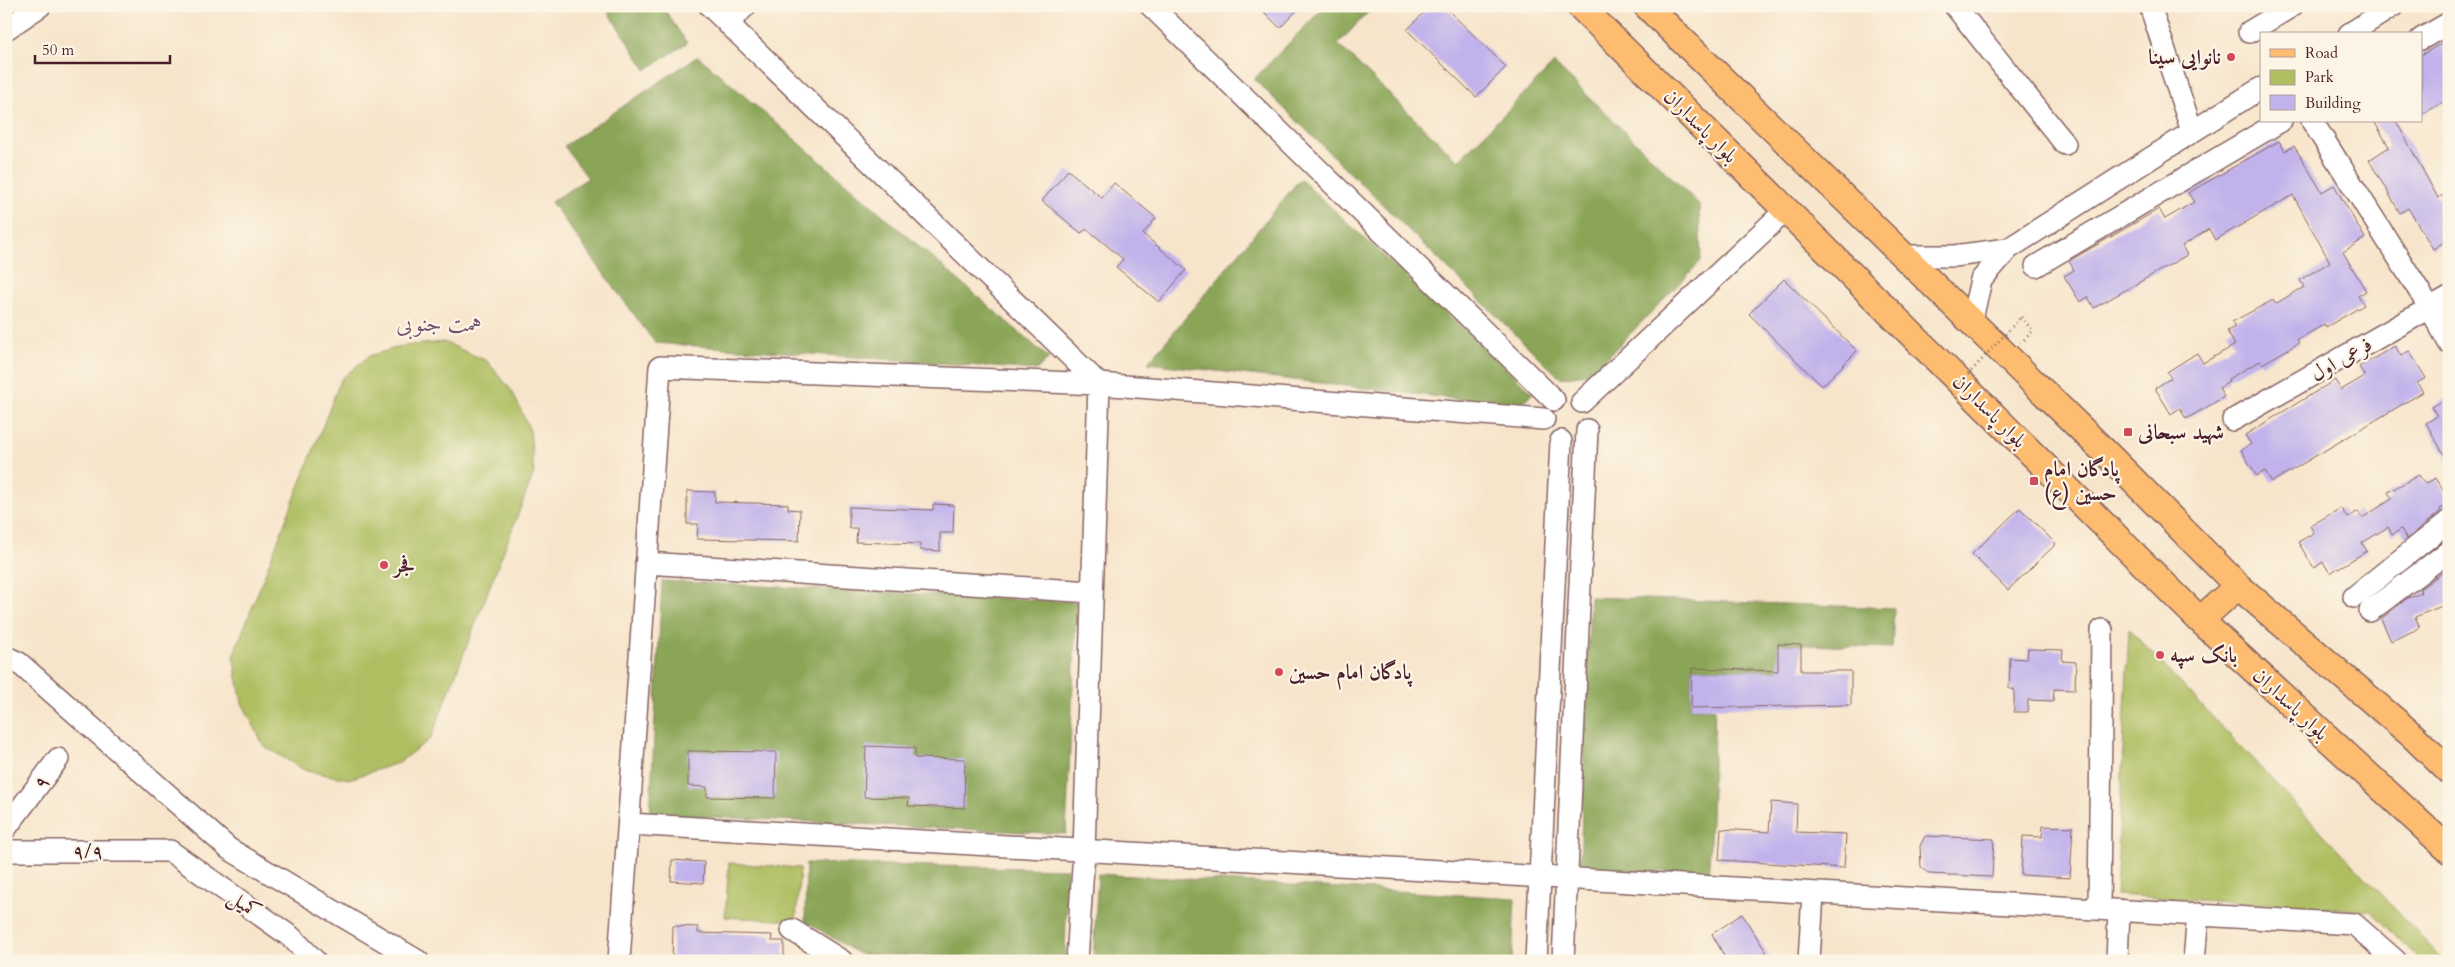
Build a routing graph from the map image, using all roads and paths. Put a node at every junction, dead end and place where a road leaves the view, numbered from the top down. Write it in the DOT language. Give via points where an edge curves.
graph roads {
  1 [pos="40,6"];
  2 [pos="710,6"];
  3 [pos="744,6"];
  4 [pos="1151,6"];
  5 [pos="1580,6"];
  6 [pos="1647,6"];
  7 [pos="1955,6"];
  8 [pos="2150,6"];
  9 [pos="2292,6"];
  10 [pos="2393,6"];
  11 [pos="2449,23"];
  12 [pos="728,24"];
  13 [pos="6,29"];
  14 [pos="2248,32"];
  15 [pos="2351,32"];
  16 [pos="2422,38"];
  17 [pos="2260,89"];
  18 [pos="2280,122"];
  19 [pos="2313,122"];
  20 [pos="2192,131"];
  21 [pos="2065,144"];
  22 [pos="1786,210"];
  23 [pos="2008,249"];
  24 [pos="1904,256"];
  25 [pos="2036,266"];
  26 [pos="2449,297"];
  27 [pos="2430,308"];
  28 [pos="1971,323"];
  29 [pos="2033,331"];
  30 [pos="2449,344"];
  31 [pos="1099,384"];
  32 [pos="1950,392"];
  33 [pos="1554,400"];
  34 [pos="1582,402"];
  35 [pos="1544,419"];
  36 [pos="2233,420"];
  37 [pos="1587,430"];
  38 [pos="1561,441"];
  39 [pos="2449,521"];
  40 [pos="2449,551"];
  41 [pos="646,563"];
  42 [pos="2238,586"];
  43 [pos="1092,592"];
  44 [pos="2354,597"];
  45 [pos="2370,611"];
  46 [pos="2200,620"];
  47 [pos="2102,630"];
  48 [pos="6,657"];
  49 [pos="2412,736"];
  50 [pos="2449,749"];
  51 [pos="58,759"];
  52 [pos="2449,771"];
  53 [pos="628,824"];
  54 [pos="6,828"];
  55 [pos="2449,850"];
  56 [pos="6,851"];
  57 [pos="170,851"];
  58 [pos="1084,851"];
  59 [pos="1540,877"];
  60 [pos="1567,878"];
  61 [pos="1813,893"];
  62 [pos="2109,910"];
  63 [pos="2198,914"];
  64 [pos="792,930"];
  65 [pos="316,961"];
  66 [pos="418,961"];
  67 [pos="619,961"];
  68 [pos="842,961"];
  69 [pos="1077,961"];
  70 [pos="1536,961"];
  71 [pos="1563,961"];
  72 [pos="1809,961"];
  73 [pos="2117,961"];
  74 [pos="2194,961"];
  75 [pos="2396,961"];
  1 -- 13 [label="street"];
  2 -- 12 [label="street"];
  3 -- 12 [label="street"];
  4 -- 33 [label="street"];
  5 -- 22 [label="main road, بلوار پاسداران"];
  6 -- 24 [label="main road"];
  7 -- 21 [label="street"];
  8 -- 20 [label="street"];
  9 -- 14 [label="street"];
  10 -- 15 [label="street"];
  11 -- 16 [label="street"];
  12 -- 31 [label="street"];
  17 -- 20 [label="street"];
  18 -- 25 [label="street"];
  19 -- 27 [label="street"];
  20 -- 23 [label="street"];
  22 -- 34 [label="street"];
  22 -- 46 [label="main road, بلوار پاسداران"];
  23 -- 24 [label="street" via="1954,256"];
  23 -- 28 [label="street" via="1981,280"];
  24 -- 28 [label="main road"];
  26 -- 27 [label="street, فرعی اول"];
  27 -- 30 [label="street"];
  27 -- 36 [label="street, فرعی اول"];
  28 -- 42 [label="main road"];
  29 -- 32 [label="path, bridge" via="2021,317"];
  31 -- 35 [label="street"];
  31 -- 41 [label="street" via="660,367"];
  31 -- 43 [label="street"];
  33 -- 34 [label="street" via="1568,397"];
  33 -- 35 [label="street"];
  34 -- 37 [label="street" via="1589,416"];
  35 -- 38 [label="street" via="1549,433"];
  37 -- 38 [label="street" via="1576,440"];
  37 -- 60 [label="street"];
  38 -- 59 [label="street"];
  39 -- 44 [label="street"];
  40 -- 45 [label="street"];
  41 -- 43 [label="street"];
  41 -- 53 [label="street"];
  42 -- 46 [label="main road"];
  42 -- 49 [label="main road"];
  43 -- 58 [label="street"];
  46 -- 55 [label="main road, بلوار پاسداران"];
  47 -- 62 [label="street"];
  48 -- 66 [label="street" via="19,664 229,848"];
  49 -- 50 [label="main road"];
  49 -- 52 [label="main road"];
  51 -- 54 [label="street, ۹"];
  53 -- 58 [label="street"];
  53 -- 67 [label="street"];
  56 -- 57 [label="street, ۹/۹"];
  57 -- 65 [label="street, کمیل" via="291,937"];
  58 -- 59 [label="street"];
  58 -- 69 [label="street"];
  59 -- 60 [label="street"];
  59 -- 70 [label="street"];
  60 -- 61 [label="street"];
  60 -- 71 [label="street"];
  61 -- 62 [label="street"];
  61 -- 72 [label="street"];
  62 -- 63 [label="street"];
  62 -- 73 [label="street"];
  63 -- 74 [label="street"];
  63 -- 75 [label="street" via="2354,924"];
  64 -- 68 [label="street"];
}
